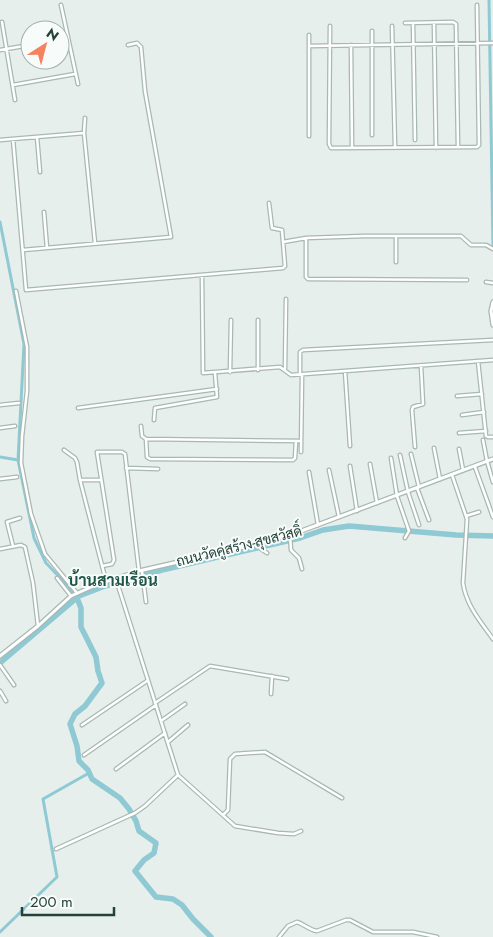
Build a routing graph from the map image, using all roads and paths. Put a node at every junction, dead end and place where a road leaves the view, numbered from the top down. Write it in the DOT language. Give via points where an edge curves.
graph roads {
  1 [pos="477,5"];
  2 [pos="61,6"];
  3 [pos="64,20"];
  4 [pos="2,22"];
  5 [pos="404,23"];
  6 [pos="413,23"];
  7 [pos="434,23"];
  8 [pos="330,26"];
  9 [pos="392,26"];
  10 [pos="372,31"];
  11 [pos="309,35"];
  12 [pos="435,44"];
  13 [pos="456,44"];
  14 [pos="478,44"];
  15 [pos="492,44"];
  16 [pos="128,45"];
  17 [pos="330,45"];
  18 [pos="351,45"];
  19 [pos="372,45"];
  20 [pos="392,45"];
  21 [pos="414,45"];
  22 [pos="70,46"];
  23 [pos="309,46"];
  24 [pos="20,47"];
  25 [pos="7,49"];
  26 [pos="0,50"];
  27 [pos="76,74"];
  28 [pos="78,84"];
  29 [pos="13,85"];
  30 [pos="15,100"];
  31 [pos="85,118"];
  32 [pos="84,133"];
  33 [pos="372,135"];
  34 [pos="309,136"];
  35 [pos="37,137"];
  36 [pos="12,139"];
  37 [pos="0,140"];
  38 [pos="415,140"];
  39 [pos="395,147"];
  40 [pos="458,147"];
  41 [pos="352,148"];
  42 [pos="436,148"];
  43 [pos="40,172"];
  44 [pos="269,203"];
  45 [pos="44,212"];
  46 [pos="396,236"];
  47 [pos="306,238"];
  48 [pos="283,242"];
  49 [pos="95,244"];
  50 [pos="47,248"];
  51 [pos="493,249"];
  52 [pos="23,250"];
  53 [pos="396,262"];
  54 [pos="202,275"];
  55 [pos="467,280"];
  56 [pos="486,282"];
  57 [pos="493,283"];
  58 [pos="16,291"];
  59 [pos="286,299"];
  60 [pos="493,302"];
  61 [pos="231,320"];
  62 [pos="258,320"];
  63 [pos="493,325"];
  64 [pos="493,340"];
  65 [pos="493,360"];
  66 [pos="478,361"];
  67 [pos="421,366"];
  68 [pos="258,370"];
  69 [pos="285,371"];
  70 [pos="345,371"];
  71 [pos="230,372"];
  72 [pos="215,373"];
  73 [pos="301,375"];
  74 [pos="217,389"];
  75 [pos="482,394"];
  76 [pos="457,396"];
  77 [pos="19,402"];
  78 [pos="0,405"];
  79 [pos="78,408"];
  80 [pos="484,412"];
  81 [pos="462,415"];
  82 [pos="154,420"];
  83 [pos="15,426"];
  84 [pos="141,426"];
  85 [pos="0,427"];
  86 [pos="486,431"];
  87 [pos="459,433"];
  88 [pos="493,437"];
  89 [pos="146,439"];
  90 [pos="482,440"];
  91 [pos="296,441"];
  92 [pos="301,441"];
  93 [pos="350,446"];
  94 [pos="415,447"];
  95 [pos="434,448"];
  96 [pos="459,449"];
  97 [pos="64,450"];
  98 [pos="301,452"];
  99 [pos="411,454"];
  100 [pos="400,455"];
  101 [pos="390,458"];
  102 [pos="493,459"];
  103 [pos="486,462"];
  104 [pos="370,464"];
  105 [pos="350,466"];
  106 [pos="475,467"];
  107 [pos="126,468"];
  108 [pos="158,469"];
  109 [pos="329,470"];
  110 [pos="463,471"];
  111 [pos="309,472"];
  112 [pos="452,475"];
  113 [pos="18,477"];
  114 [pos="0,479"];
  115 [pos="80,480"];
  116 [pos="101,480"];
  117 [pos="440,480"];
  118 [pos="493,482"];
  119 [pos="418,488"];
  120 [pos="408,492"];
  121 [pos="397,496"];
  122 [pos="377,503"];
  123 [pos="357,511"];
  124 [pos="479,512"];
  125 [pos="466,516"];
  126 [pos="493,517"];
  127 [pos="20,518"];
  128 [pos="339,518"];
  129 [pos="429,520"];
  130 [pos="318,525"];
  131 [pos="420,525"];
  132 [pos="290,536"];
  133 [pos="405,538"];
  134 [pos="13,546"];
  135 [pos="260,546"];
  136 [pos="0,549"];
  137 [pos="267,553"];
  138 [pos="102,566"];
  139 [pos="302,569"];
  140 [pos="142,574"];
  141 [pos="57,578"];
  142 [pos="106,581"];
  143 [pos="116,582"];
  144 [pos="74,594"];
  145 [pos="146,602"];
  146 [pos="38,626"];
  147 [pos="493,639"];
  148 [pos="0,656"];
  149 [pos="0,666"];
  150 [pos="272,676"];
  151 [pos="287,679"];
  152 [pos="148,681"];
  153 [pos="14,684"];
  154 [pos="0,691"];
  155 [pos="271,694"];
  156 [pos="6,701"];
  157 [pos="155,704"];
  158 [pos="185,704"];
  159 [pos="161,721"];
  160 [pos="82,725"];
  161 [pos="188,725"];
  162 [pos="164,733"];
  163 [pos="168,742"];
  164 [pos="84,755"];
  165 [pos="116,769"];
  166 [pos="178,775"];
  167 [pos="342,798"];
  168 [pos="223,815"];
  169 [pos="300,832"];
  170 [pos="56,849"];
  171 [pos="279,937"];
  172 [pos="437,937"];
  1 -- 14 [label="street"];
  2 -- 3 [label="street"];
  4 -- 25 [label="street"];
  5 -- 6 [label="street"];
  6 -- 7 [label="street"];
  6 -- 21 [label="street"];
  7 -- 12 [label="street"];
  7 -- 13 [label="street" via="455,23"];
  8 -- 17 [label="street"];
  9 -- 20 [label="street"];
  10 -- 19 [label="street"];
  11 -- 23 [label="street"];
  12 -- 13 [label="street"];
  12 -- 21 [label="street"];
  12 -- 42 [label="street"];
  13 -- 14 [label="street"];
  13 -- 40 [label="street"];
  14 -- 15 [label="street"];
  14 -- 40 [label="street" via="479,146"];
  16 -- 49 [label="street" via="137,43 141,47 145,91 172,235"];
  17 -- 18 [label="street"];
  17 -- 23 [label="street"];
  17 -- 41 [label="street" via="329,144 333,148"];
  18 -- 19 [label="street"];
  18 -- 41 [label="street"];
  19 -- 20 [label="street"];
  19 -- 33 [label="street"];
  20 -- 21 [label="street"];
  20 -- 39 [label="street"];
  21 -- 38 [label="street"];
  22 -- 27 [label="street"];
  23 -- 34 [label="street"];
  24 -- 25 [label="street"];
  25 -- 26 [label="street"];
  25 -- 29 [label="street"];
  27 -- 28 [label="street"];
  27 -- 29 [label="street"];
  29 -- 30 [label="street"];
  31 -- 32 [label="street"];
  32 -- 35 [label="street"];
  32 -- 49 [label="street"];
  35 -- 36 [label="street"];
  35 -- 43 [label="street"];
  36 -- 37 [label="street"];
  36 -- 52 [label="street"];
  39 -- 41 [label="street"];
  39 -- 42 [label="street"];
  40 -- 42 [label="street"];
  44 -- 48 [label="street" via="272,227 282,229"];
  45 -- 50 [label="street"];
  46 -- 47 [label="street"];
  46 -- 51 [label="street" via="461,236 471,245"];
  46 -- 53 [label="street"];
  47 -- 48 [label="street"];
  47 -- 55 [label="street" via="308,279"];
  48 -- 54 [label="street" via="284,268"];
  49 -- 50 [label="street"];
  50 -- 52 [label="street"];
  52 -- 54 [label="street" via="26,290"];
  54 -- 72 [label="street" via="203,373"];
  56 -- 57 [label="street"];
  58 -- 144 [label="street" via="27,347 21,463 29,508 41,548"];
  59 -- 69 [label="street"];
  60 -- 63 [label="street"];
  61 -- 71 [label="street"];
  62 -- 68 [label="street"];
  64 -- 73 [label="street" via="303,350 300,352"];
  65 -- 66 [label="street"];
  66 -- 67 [label="street"];
  66 -- 75 [label="street"];
  67 -- 70 [label="street"];
  67 -- 94 [label="street" via="423,404 412,410"];
  68 -- 69 [label="street" via="280,367"];
  68 -- 71 [label="street"];
  69 -- 73 [label="street" via="289,375"];
  70 -- 73 [label="street"];
  70 -- 93 [label="street"];
  71 -- 72 [label="street"];
  72 -- 74 [label="street"];
  73 -- 92 [label="street"];
  74 -- 79 [label="street"];
  74 -- 82 [label="street" via="217,398 155,408"];
  75 -- 76 [label="street"];
  75 -- 80 [label="street"];
  77 -- 78 [label="street"];
  80 -- 81 [label="street"];
  80 -- 86 [label="street"];
  83 -- 85 [label="street"];
  84 -- 89 [label="street" via="142,436"];
  86 -- 87 [label="street"];
  86 -- 88 [label="street" via="487,437"];
  89 -- 91 [label="street"];
  89 -- 91 [label="street" via="150,459 216,460 293,460"];
  90 -- 103 [label="street"];
  91 -- 92 [label="street"];
  92 -- 98 [label="street"];
  95 -- 117 [label="street"];
  96 -- 110 [label="street"];
  97 -- 115 [label="street" via="76,460"];
  99 -- 119 [label="street"];
  100 -- 120 [label="street"];
  101 -- 121 [label="street"];
  102 -- 103 [label="street, ถนนวัดคู่สร้าง-สุขสวัสดิ์"];
  103 -- 106 [label="street, ถนนวัดคู่สร้าง-สุขสวัสดิ์"];
  103 -- 118 [label="street"];
  104 -- 122 [label="street"];
  105 -- 123 [label="street"];
  106 -- 110 [label="street, ถนนวัดคู่สร้าง-สุขสวัสดิ์"];
  106 -- 126 [label="street"];
  107 -- 108 [label="street"];
  107 -- 116 [label="street" via="124,453 97,452"];
  107 -- 140 [label="street"];
  109 -- 128 [label="street"];
  110 -- 112 [label="street, ถนนวัดคู่สร้าง-สุขสวัสดิ์"];
  111 -- 130 [label="street"];
  112 -- 117 [label="street, ถนนวัดคู่สร้าง-สุขสวัสดิ์"];
  112 -- 125 [label="street"];
  113 -- 114 [label="street"];
  115 -- 116 [label="street"];
  115 -- 138 [label="street"];
  116 -- 138 [label="street" via="114,560 112,564"];
  117 -- 119 [label="street, ถนนวัดคู่สร้าง-สุขสวัสดิ์"];
  119 -- 120 [label="street, ถนนวัดคู่สร้าง-สุขสวัสดิ์"];
  119 -- 129 [label="street"];
  120 -- 121 [label="street, ถนนวัดคู่สร้าง-สุขสวัสดิ์"];
  120 -- 131 [label="street"];
  121 -- 122 [label="street, ถนนวัดคู่สร้าง-สุขสวัสดิ์"];
  121 -- 133 [label="street" via="408,530"];
  122 -- 123 [label="street, ถนนวัดคู่สร้าง-สุขสวัสดิ์"];
  123 -- 128 [label="street, ถนนวัดคู่สร้าง-สุขสวัสดิ์"];
  124 -- 125 [label="street"];
  125 -- 147 [label="street" via="464,592 474,613"];
  127 -- 134 [label="street" via="8,522"];
  128 -- 130 [label="street, ถนนวัดคู่สร้าง-สุขสวัสดิ์"];
  130 -- 132 [label="street, ถนนวัดคู่สร้าง-สุขสวัสดิ์"];
  132 -- 135 [label="street, ถนนวัดคู่สร้าง-สุขสวัสดิ์"];
  132 -- 139 [label="street" via="291,550 299,558"];
  134 -- 136 [label="street"];
  134 -- 146 [label="street" via="24,545 27,552"];
  135 -- 137 [label="street"];
  135 -- 140 [label="street, ถนนวัดคู่สร้าง-สุขสวัสดิ์"];
  138 -- 142 [label="street"];
  140 -- 143 [label="street, ถนนวัดคู่สร้าง-สุขสวัสดิ์"];
  140 -- 145 [label="street"];
  141 -- 144 [label="street"];
  142 -- 143 [label="street, ถนนวัดคู่สร้าง-สุขสวัสดิ์"];
  142 -- 144 [label="street, ถนนวัดคู่สร้าง-สุขสวัสดิ์"];
  143 -- 152 [label="street"];
  144 -- 146 [label="street, ถนนวัดคู่สร้าง-สุขสวัสดิ์"];
  146 -- 148 [label="street, ถนนวัดคู่สร้าง-สุขสวัสดิ์"];
  149 -- 153 [label="street"];
  150 -- 151 [label="street"];
  150 -- 155 [label="street"];
  150 -- 157 [label="street" via="210,666"];
  152 -- 157 [label="street"];
  152 -- 160 [label="street"];
  154 -- 156 [label="street"];
  157 -- 159 [label="street"];
  157 -- 164 [label="street"];
  158 -- 159 [label="street"];
  159 -- 162 [label="street"];
  161 -- 163 [label="street"];
  162 -- 163 [label="street"];
  162 -- 165 [label="street"];
  163 -- 166 [label="street"];
  166 -- 168 [label="street"];
  166 -- 170 [label="street" via="135,813"];
  167 -- 168 [label="street" via="265,752 235,754 230,758 228,810"];
  168 -- 169 [label="street" via="239,827 278,833"];
  171 -- 172 [label="street" via="288,926 297,922 317,931 346,920 373,932 413,932"];
}
